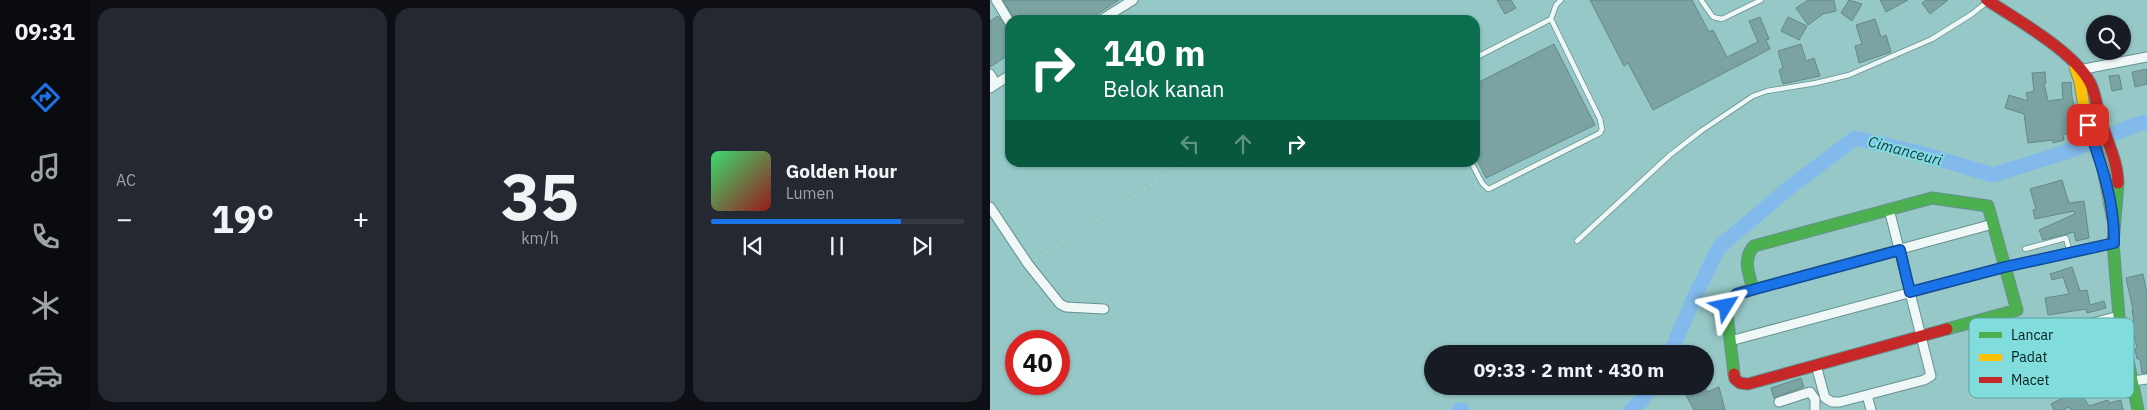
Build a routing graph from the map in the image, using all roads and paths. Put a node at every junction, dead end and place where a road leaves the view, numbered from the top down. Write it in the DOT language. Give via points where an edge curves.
graph roads {
  1 [pos="996,0"];
  2 [pos="1133,0"];
  3 [pos="1561,0"];
  4 [pos="1701,0"];
  5 [pos="1762,0"];
  6 [pos="1988,0"];
  7 [pos="1005,15"];
  8 [pos="1109,15"];
  9 [pos="1551,19"];
  10 [pos="1480,55"];
  11 [pos="2147,57"];
  12 [pos="2077,67"];
  13 [pos="990,74"];
  14 [pos="1005,78"];
  15 [pos="993,86"];
  16 [pos="1180,167"];
  17 [pos="1474,167"];
  18 [pos="990,207"];
  19 [pos="1889,209"];
  20 [pos="2114,223"];
  21 [pos="1993,224"];
  22 [pos="1577,241"];
  23 [pos="2114,243"];
  24 [pos="2025,249"];
  25 [pos="1900,250"];
  26 [pos="2070,253"];
  27 [pos="1028,264"];
  28 [pos="2005,267"];
  29 [pos="1753,289"];
  30 [pos="1910,292"];
  31 [pos="1104,309"];
  32 [pos="2119,316"];
  33 [pos="1988,318"];
  34 [pos="2111,318"];
  35 [pos="1969,323"];
  36 [pos="1922,336"];
  37 [pos="1730,341"];
  38 [pos="1816,365"];
  39 [pos="2147,379"];
  40 [pos="2134,381"];
  41 [pos="2134,387"];
  42 [pos="1867,395"];
  43 [pos="1778,402"];
  44 [pos="1815,410"];
  45 [pos="1871,410"];
  46 [pos="2138,410"];
  1 -- 7 [label="street"];
  2 -- 8 [label="street"];
  3 -- 9 [label="lane"];
  4 -- 5 [label="lane" via="1713,17 1722,19"];
  6 -- 12 [label="street" via="2050,42"];
  6 -- 22 [label="lane" via="1932,39 1849,75 1754,96 1670,155"];
  9 -- 10 [label="lane"];
  9 -- 17 [label="lane" via="1602,129 1492,188 1488,189 1482,183"];
  11 -- 12 [label="street"];
  12 -- 20 [label="street" via="2085,114 2103,168"];
  12 -- 20 [label="street" via="2092,87 2115,163 2118,192"];
  13 -- 15 [label="street"];
  14 -- 15 [label="street"];
  16 -- 27 [label="path"];
  18 -- 27 [label="street"];
  19 -- 21 [label="street" via="1932,198 1988,206"];
  19 -- 25 [label="street"];
  19 -- 29 [label="street" via="1754,246 1746,257"];
  20 -- 23 [label="street"];
  21 -- 25 [label="street"];
  21 -- 28 [label="street"];
  23 -- 26 [label="street"];
  23 -- 32 [label="street"];
  24 -- 26 [label="lane" via="2066,238"];
  25 -- 29 [label="street"];
  25 -- 30 [label="street"];
  26 -- 28 [label="street"];
  27 -- 31 [label="street" via="1060,304"];
  28 -- 30 [label="street"];
  28 -- 33 [label="street" via="2017,310"];
  29 -- 37 [label="street" via="1737,294 1726,306"];
  30 -- 36 [label="street"];
  30 -- 37 [label="street"];
  32 -- 34 [label="street"];
  35 -- 36 [label="street"];
  36 -- 38 [label="street"];
  36 -- 42 [label="street" via="1931,376"];
  37 -- 38 [label="street" via="1734,379 1740,383 1748,384"];
  38 -- 42 [label="street" via="1825,398 1832,402"];
  39 -- 40 [label="street"];
  41 -- 46 [label="street"];
  42 -- 45 [label="street"];
  43 -- 44 [label="street" via="1810,392 1815,399"];
}
